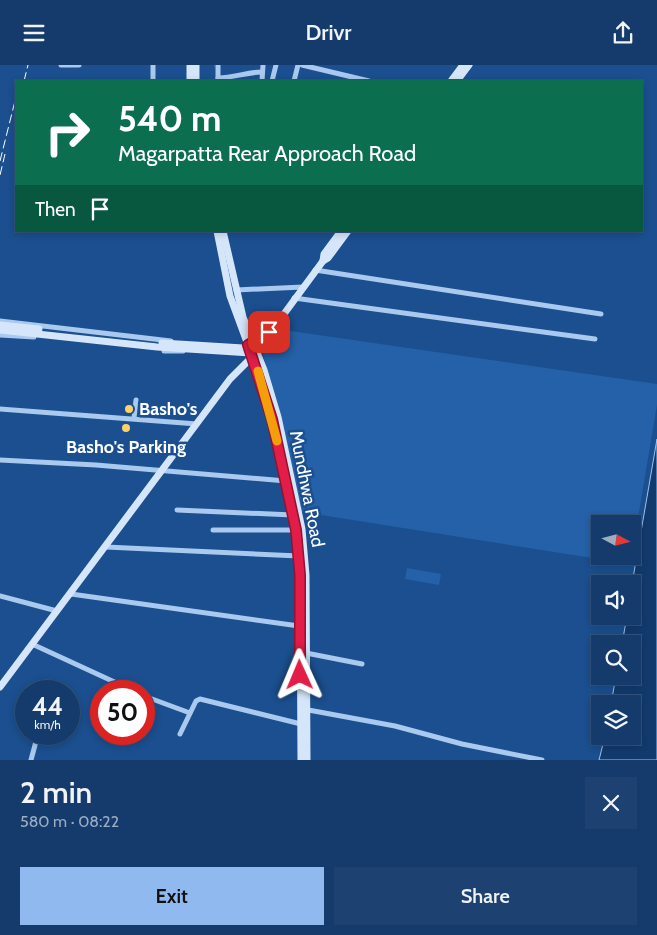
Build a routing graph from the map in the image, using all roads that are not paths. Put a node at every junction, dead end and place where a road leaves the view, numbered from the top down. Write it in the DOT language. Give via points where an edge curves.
graph roads {
  1 [pos="61,65"];
  2 [pos="79,65"];
  3 [pos="153,65"];
  4 [pos="190,65"];
  5 [pos="196,65"];
  6 [pos="217,65"];
  7 [pos="250,65"];
  8 [pos="263,65"];
  9 [pos="276,65"];
  10 [pos="300,65"];
  11 [pos="463,65"];
  12 [pos="469,65"];
  13 [pos="248,72"];
  14 [pos="262,72"];
  15 [pos="152,79"];
  16 [pos="218,79"];
  17 [pos="235,79"];
  18 [pos="345,79"];
  19 [pos="190,80"];
  20 [pos="196,80"];
  21 [pos="245,80"];
  22 [pos="262,80"];
  23 [pos="272,80"];
  24 [pos="294,80"];
  25 [pos="452,80"];
  26 [pos="458,80"];
  27 [pos="217,232"];
  28 [pos="223,232"];
  29 [pos="340,232"];
  30 [pos="347,232"];
  31 [pos="224,253"];
  32 [pos="322,261"];
  33 [pos="315,270"];
  34 [pos="303,287"];
  35 [pos="236,290"];
  36 [pos="294,298"];
  37 [pos="601,314"];
  38 [pos="0,321"];
  39 [pos="0,325"];
  40 [pos="0,330"];
  41 [pos="0,335"];
  42 [pos="595,339"];
  43 [pos="176,343"];
  44 [pos="156,345"];
  45 [pos="188,349"];
  46 [pos="252,349"];
  47 [pos="136,400"];
  48 [pos="0,409"];
  49 [pos="134,418"];
  50 [pos="198,424"];
  51 [pos="0,460"];
  52 [pos="163,471"];
  53 [pos="286,481"];
  54 [pos="177,510"];
  55 [pos="292,515"];
  56 [pos="297,527"];
  57 [pos="213,530"];
  58 [pos="106,547"];
  59 [pos="299,556"];
  60 [pos="72,594"];
  61 [pos="0,596"];
  62 [pos="58,611"];
  63 [pos="299,626"];
  64 [pos="32,644"];
  65 [pos="306,653"];
  66 [pos="362,664"];
  67 [pos="110,680"];
  68 [pos="0,687"];
  69 [pos="155,700"];
  70 [pos="304,709"];
  71 [pos="190,713"];
  72 [pos="300,724"];
  73 [pos="180,733"];
  74 [pos="35,745"];
  75 [pos="31,760"];
  76 [pos="301,760"];
  77 [pos="307,760"];
  78 [pos="542,760"];
  1 -- 2 [label="street"];
  3 -- 15 [label="street"];
  4 -- 19 [label="main road"];
  5 -- 20 [label="main road"];
  6 -- 16 [label="street"];
  7 -- 13 [label="street"];
  8 -- 14 [label="street"];
  9 -- 23 [label="street"];
  10 -- 18 [label="street"];
  10 -- 24 [label="street"];
  11 -- 25 [label="main road"];
  12 -- 26 [label="main road"];
  13 -- 14 [label="street"];
  13 -- 17 [label="street"];
  13 -- 21 [label="street"];
  14 -- 22 [label="street"];
  16 -- 17 [label="street"];
  27 -- 31 [label="main road, Mundhwa Road"];
  28 -- 31 [label="main road, Mundhwa Road"];
  29 -- 32 [label="main road"];
  30 -- 32 [label="main road" via="328,258"];
  31 -- 35 [label="main road, Mundhwa Road"];
  31 -- 46 [label="main road, Mundhwa Road" via="230,296"];
  32 -- 33 [label="main road"];
  33 -- 34 [label="main road"];
  33 -- 37 [label="street"];
  34 -- 35 [label="street"];
  34 -- 36 [label="main road"];
  35 -- 46 [label="main road, Mundhwa Road"];
  36 -- 42 [label="street"];
  36 -- 46 [label="main road"];
  38 -- 43 [label="street"];
  39 -- 44 [label="main road"];
  40 -- 44 [label="main road"];
  41 -- 45 [label="street" via="175,352"];
  43 -- 44 [label="main road"];
  43 -- 46 [label="main road"];
  44 -- 45 [label="main road"];
  45 -- 46 [label="main road"];
  46 -- 50 [label="main road"];
  46 -- 53 [label="main road, Mundhwa Road"];
  46 -- 56 [label="main road, Mundhwa Road" via="278,417"];
  47 -- 49 [label="street"];
  48 -- 49 [label="street"];
  49 -- 50 [label="street"];
  50 -- 52 [label="main road"];
  51 -- 52 [label="street"];
  52 -- 53 [label="street"];
  52 -- 58 [label="main road"];
  53 -- 55 [label="main road, Mundhwa Road"];
  54 -- 55 [label="street"];
  55 -- 56 [label="main road, Mundhwa Road"];
  56 -- 57 [label="street"];
  56 -- 59 [label="main road, Mundhwa Road"];
  56 -- 65 [label="main road, Mundhwa Road" via="306,575"];
  58 -- 59 [label="street"];
  58 -- 60 [label="main road"];
  59 -- 63 [label="main road, Mundhwa Road"];
  60 -- 62 [label="main road"];
  60 -- 63 [label="street"];
  61 -- 62 [label="street"];
  62 -- 64 [label="main road"];
  63 -- 70 [label="main road, Mundhwa Road"];
  64 -- 67 [label="street"];
  64 -- 68 [label="main road"];
  65 -- 66 [label="street"];
  65 -- 70 [label="main road, Mundhwa Road"];
  69 -- 71 [label="street"];
  70 -- 72 [label="main road, Mundhwa Road"];
  70 -- 77 [label="main road, Mundhwa Road"];
  70 -- 78 [label="street"];
  71 -- 72 [label="street" via="196,701 205,699"];
  71 -- 73 [label="street"];
  72 -- 76 [label="main road, Mundhwa Road"];
  74 -- 75 [label="street"];
}
